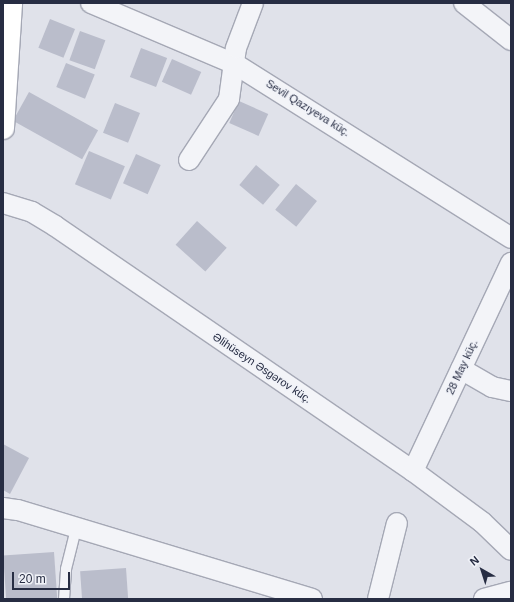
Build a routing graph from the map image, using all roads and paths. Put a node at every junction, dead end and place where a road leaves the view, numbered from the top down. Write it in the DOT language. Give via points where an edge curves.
graph roads {
  1 [pos="11,3"];
  2 [pos="91,3"];
  3 [pos="254,3"];
  4 [pos="464,3"];
  5 [pos="511,40"];
  6 [pos="235,64"];
  7 [pos="3,128"];
  8 [pos="189,160"];
  9 [pos="3,203"];
  10 [pos="511,238"];
  11 [pos="511,263"];
  12 [pos="461,369"];
  13 [pos="511,391"];
  14 [pos="413,471"];
  15 [pos="3,508"];
  16 [pos="397,523"];
  17 [pos="76,528"];
  18 [pos="511,550"];
  19 [pos="511,592"];
  20 [pos="64,599"];
  21 [pos="312,599"];
  22 [pos="378,599"];
  23 [pos="484,599"];
  1 -- 7 [label="main road"];
  2 -- 6 [label="street, Sevil Qazıyeva küç."];
  3 -- 6 [label="street" via="241,29"];
  4 -- 5 [label="street"];
  6 -- 8 [label="street" via="229,99"];
  6 -- 10 [label="street, Sevil Qazıyeva küç."];
  9 -- 14 [label="street, Əlihüseyn Əsgərov küç." via="32,212 55,226"];
  11 -- 12 [label="street, 28 May küç."];
  12 -- 13 [label="street" via="492,387"];
  12 -- 14 [label="street, 28 May küç."];
  14 -- 18 [label="street, Əlihüseyn Əsgərov küç." via="482,522"];
  15 -- 17 [label="street"];
  16 -- 22 [label="street"];
  17 -- 20 [label="lane" via="66,569"];
  17 -- 21 [label="street"];
  19 -- 23 [label="street"];
}
